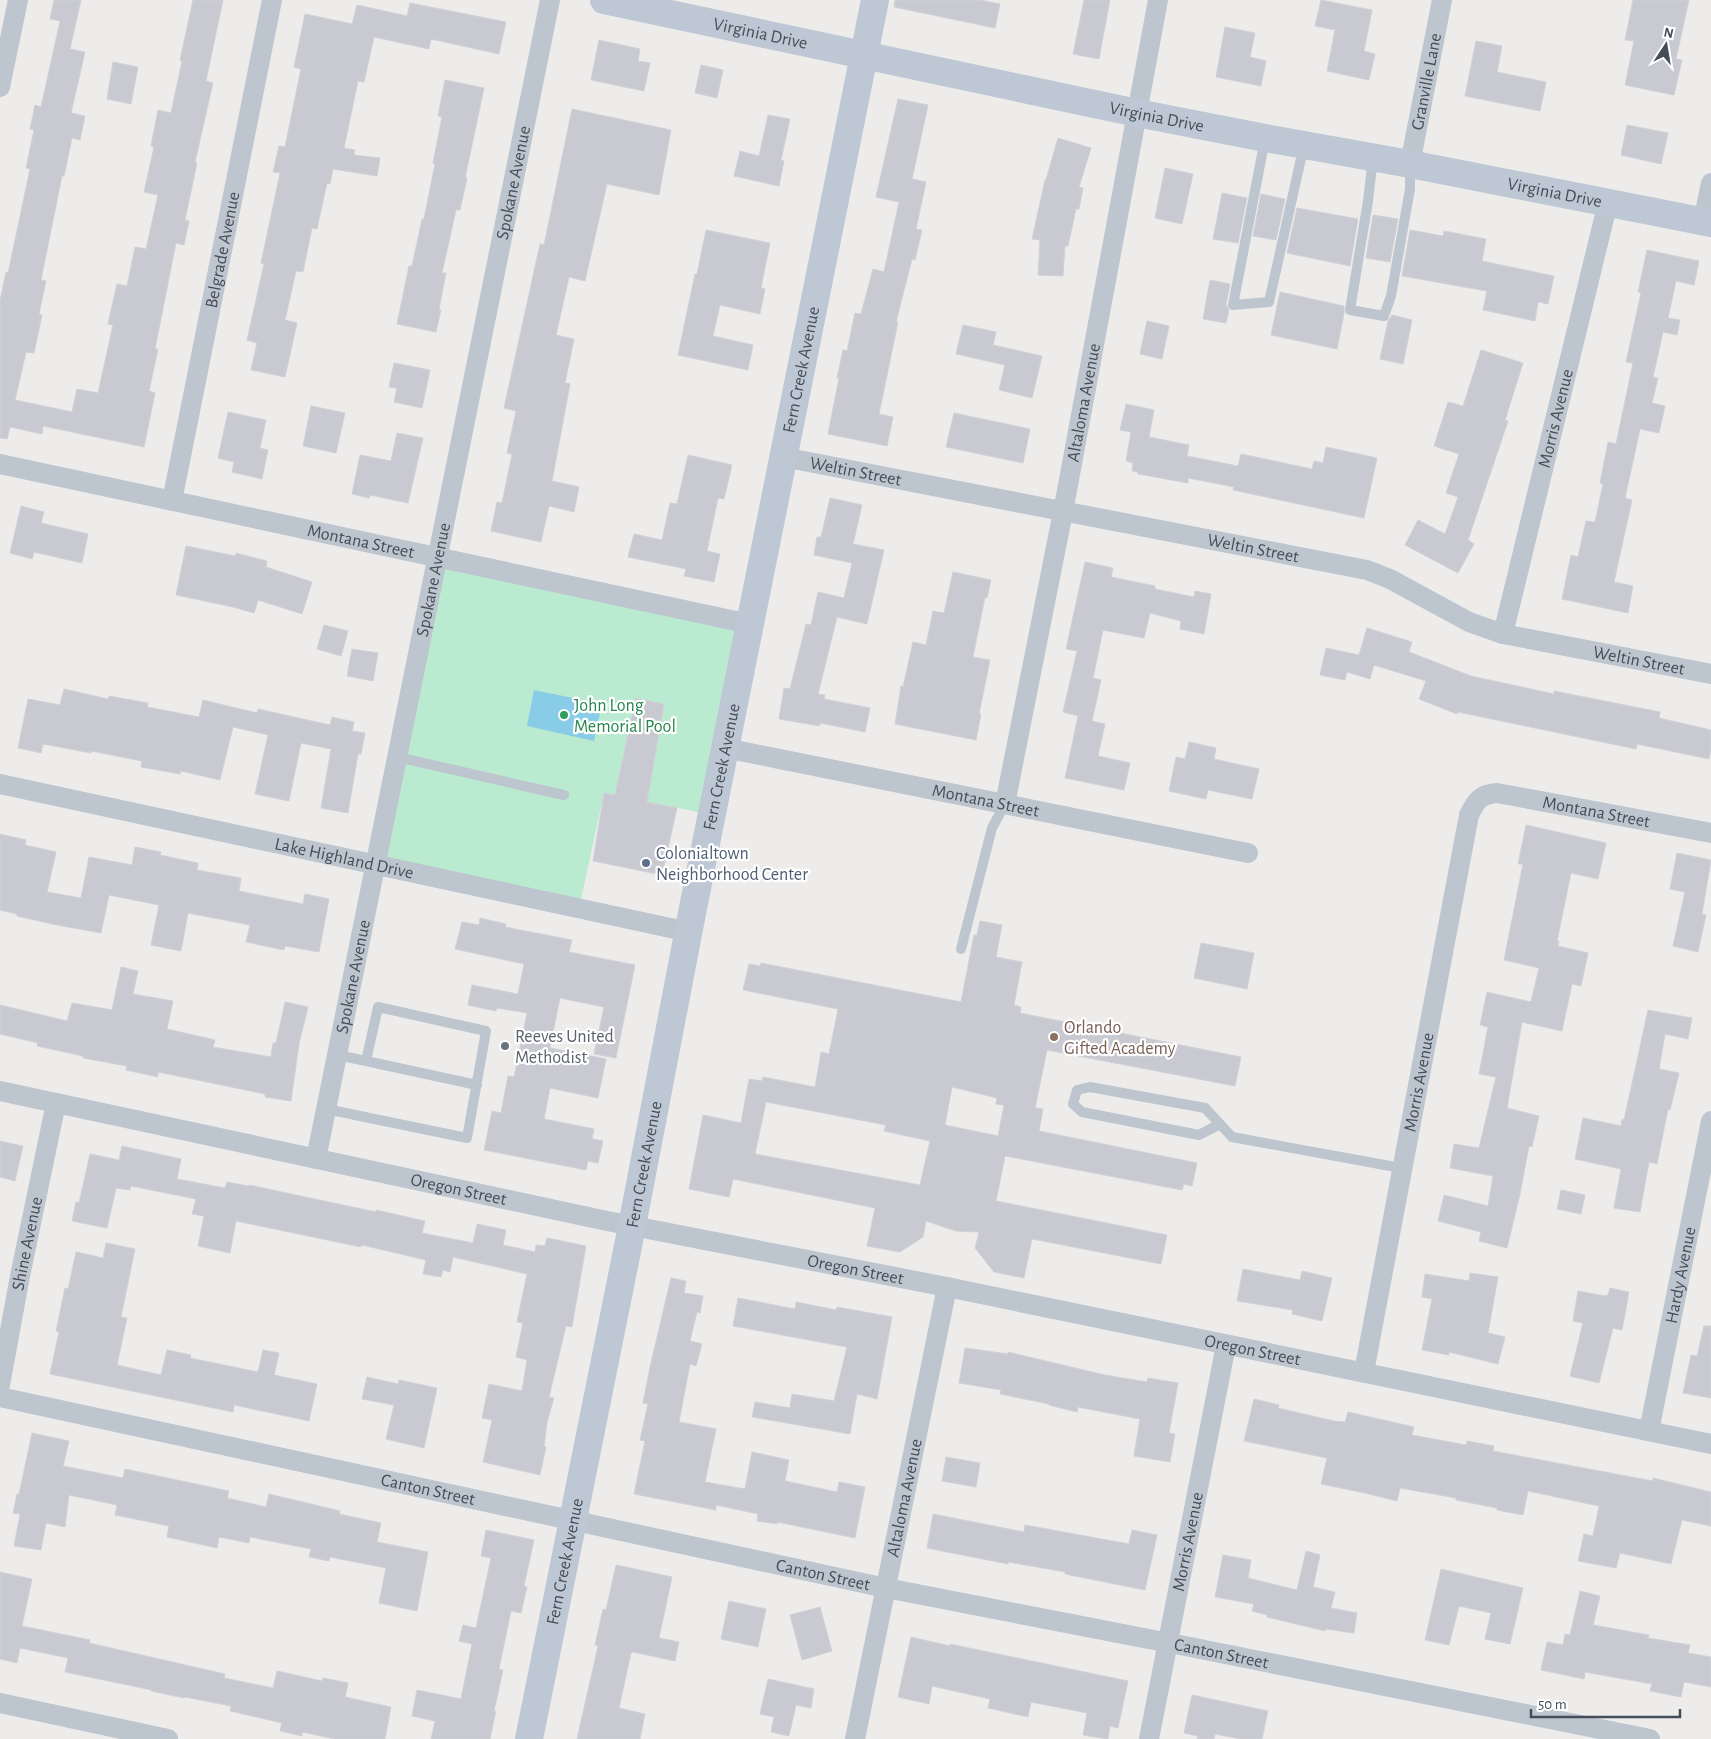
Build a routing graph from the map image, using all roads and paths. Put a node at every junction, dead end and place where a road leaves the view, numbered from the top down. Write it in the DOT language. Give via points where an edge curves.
graph roads {
  1 [pos="18,0"];
  2 [pos="272,0"];
  3 [pos="550,0"];
  4 [pos="604,0"];
  5 [pos="874,0"];
  6 [pos="1158,0"];
  7 [pos="1442,0"];
  8 [pos="864,56"];
  9 [pos="0,87"];
  10 [pos="1137,113"];
  11 [pos="1265,138"];
  12 [pos="1304,145"];
  13 [pos="1373,157"];
  14 [pos="1410,164"];
  15 [pos="1711,183"];
  16 [pos="1608,202"];
  17 [pos="1707,222"];
  18 [pos="783,457"];
  19 [pos="0,464"];
  20 [pos="172,501"];
  21 [pos="1063,512"];
  22 [pos="436,557"];
  23 [pos="750,624"];
  24 [pos="1503,634"];
  25 [pos="1711,674"];
  26 [pos="725,748"];
  27 [pos="397,757"];
  28 [pos="0,784"];
  29 [pos="564,795"];
  30 [pos="1482,797"];
  31 [pos="1005,804"];
  32 [pos="1711,833"];
  33 [pos="1248,853"];
  34 [pos="375,866"];
  35 [pos="689,932"];
  36 [pos="962,949"];
  37 [pos="337,1056"];
  38 [pos="366,1061"];
  39 [pos="476,1084"];
  40 [pos="0,1091"];
  41 [pos="56,1103"];
  42 [pos="326,1109"];
  43 [pos="1711,1120"];
  44 [pos="1220,1124"];
  45 [pos="316,1159"];
  46 [pos="1402,1168"];
  47 [pos="632,1226"];
  48 [pos="947,1287"];
  49 [pos="1226,1345"];
  50 [pos="1364,1372"];
  51 [pos="0,1384"];
  52 [pos="0,1397"];
  53 [pos="1649,1431"];
  54 [pos="1711,1444"];
  55 [pos="573,1520"];
  56 [pos="886,1588"];
  57 [pos="1168,1642"];
  58 [pos="0,1703"];
  59 [pos="168,1739"];
  60 [pos="529,1739"];
  61 [pos="855,1739"];
  62 [pos="1149,1739"];
  63 [pos="1650,1739"];
  1 -- 9 [label="street"];
  2 -- 20 [label="street, Belgrade Avenue"];
  3 -- 22 [label="street, Spokane Avenue"];
  4 -- 8 [label="street, Virginia Drive"];
  5 -- 8 [label="street, Fern Creek Avenue"];
  6 -- 10 [label="street, Altaloma Avenue"];
  7 -- 14 [label="street, Granville Lane"];
  8 -- 10 [label="street, Virginia Drive"];
  8 -- 18 [label="street, Fern Creek Avenue"];
  10 -- 11 [label="street, Virginia Drive"];
  10 -- 21 [label="street, Altaloma Avenue"];
  11 -- 12 [label="street, Virginia Drive"];
  11 -- 12 [label="lane" via="1233,305 1269,302"];
  12 -- 13 [label="street, Virginia Drive"];
  13 -- 14 [label="street, Virginia Drive"];
  13 -- 14 [label="lane" via="1350,310 1358,312 1384,316 1391,296 1410,189"];
  14 -- 16 [label="street, Virginia Drive"];
  15 -- 17 [label="street"];
  16 -- 17 [label="street, Virginia Drive"];
  16 -- 24 [label="street, Morris Avenue"];
  18 -- 21 [label="street, Weltin Street"];
  18 -- 23 [label="street, Fern Creek Avenue"];
  19 -- 20 [label="street, Montana Street"];
  20 -- 22 [label="street, Montana Street"];
  21 -- 24 [label="street, Weltin Street" via="1367,570 1469,622"];
  21 -- 31 [label="street, Altaloma Avenue"];
  22 -- 23 [label="street, Montana Street"];
  22 -- 27 [label="street, Spokane Avenue"];
  23 -- 26 [label="street, Fern Creek Avenue"];
  24 -- 25 [label="street, Weltin Street"];
  26 -- 31 [label="street, Montana Street"];
  26 -- 35 [label="street, Fern Creek Avenue"];
  27 -- 29 [label="lane"];
  27 -- 34 [label="street, Spokane Avenue"];
  28 -- 34 [label="street, Lake Highland Drive"];
  30 -- 32 [label="street, Montana Street" via="1497,793"];
  30 -- 46 [label="street, Morris Avenue" via="1469,815"];
  31 -- 33 [label="street, Montana Street"];
  31 -- 36 [label="lane" via="992,828"];
  34 -- 35 [label="street, Lake Highland Drive"];
  34 -- 37 [label="street, Spokane Avenue"];
  35 -- 47 [label="street, Fern Creek Avenue"];
  37 -- 38 [label="lane"];
  37 -- 42 [label="street, Spokane Avenue"];
  38 -- 39 [label="lane"];
  38 -- 39 [label="lane" via="378,1007 486,1031"];
  39 -- 42 [label="lane" via="467,1138"];
  40 -- 41 [label="street, Oregon Street"];
  41 -- 45 [label="street, Oregon Street"];
  41 -- 51 [label="street, Shine Avenue"];
  42 -- 45 [label="street, Spokane Avenue"];
  43 -- 53 [label="street, Hardy Avenue"];
  44 -- 44 [label="lane" via="1205,1108 1090,1086 1077,1090 1074,1104 1082,1112 1200,1135"];
  44 -- 46 [label="lane" via="1232,1137"];
  45 -- 47 [label="street, Oregon Street"];
  46 -- 50 [label="street, Morris Avenue"];
  47 -- 48 [label="street, Oregon Street"];
  47 -- 55 [label="street, Fern Creek Avenue"];
  48 -- 49 [label="street, Oregon Street"];
  48 -- 56 [label="street, Altaloma Avenue"];
  49 -- 50 [label="street, Oregon Street"];
  49 -- 57 [label="street, Morris Avenue"];
  50 -- 53 [label="street, Oregon Street"];
  52 -- 55 [label="street, Canton Street"];
  53 -- 54 [label="street, Oregon Street"];
  55 -- 56 [label="street, Canton Street"];
  55 -- 60 [label="street, Fern Creek Avenue"];
  56 -- 57 [label="street, Canton Street"];
  56 -- 61 [label="street, Altaloma Avenue"];
  57 -- 62 [label="street, Morris Avenue"];
  57 -- 63 [label="street, Canton Street"];
  58 -- 59 [label="street"];
}
